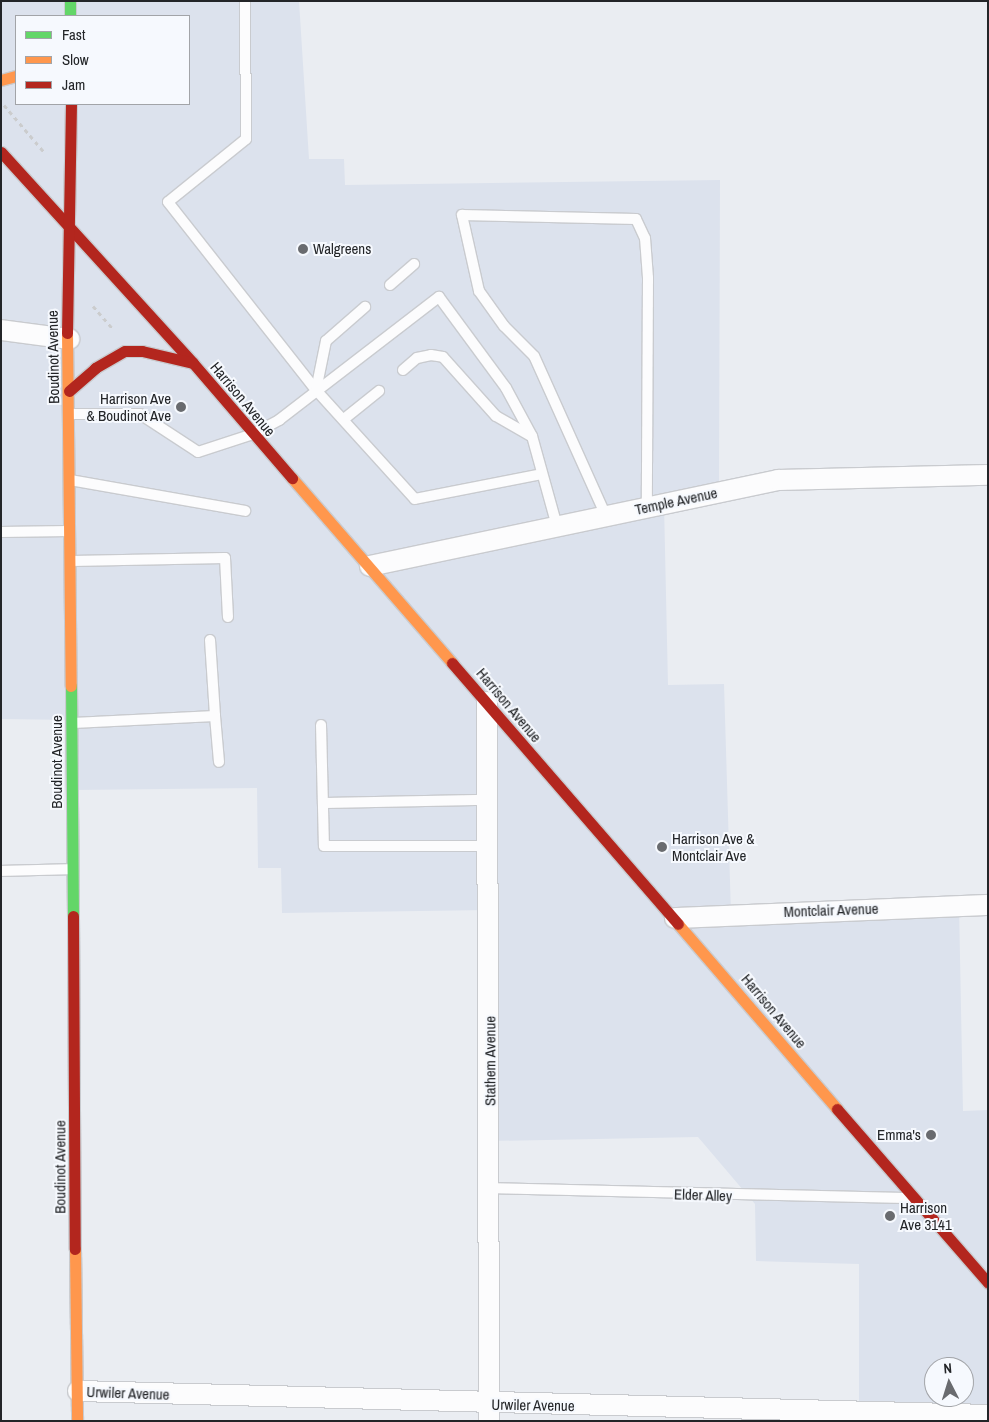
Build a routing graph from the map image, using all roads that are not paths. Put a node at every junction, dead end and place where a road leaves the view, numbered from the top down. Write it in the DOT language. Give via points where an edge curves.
graph roads {
  1 [pos="70,1"];
  2 [pos="245,1"];
  3 [pos="70,15"];
  4 [pos="15,76"];
  5 [pos="1,80"];
  6 [pos="71,105"];
  7 [pos="1,152"];
  8 [pos="1,172"];
  9 [pos="21,175"];
  10 [pos="70,229"];
  11 [pos="414,264"];
  12 [pos="390,285"];
  13 [pos="365,307"];
  14 [pos="1,330"];
  15 [pos="69,339"];
  16 [pos="193,362"];
  17 [pos="403,370"];
  18 [pos="316,390"];
  19 [pos="69,391"];
  20 [pos="379,391"];
  21 [pos="69,414"];
  22 [pos="344,419"];
  23 [pos="253,434"];
  24 [pos="532,436"];
  25 [pos="542,474"];
  26 [pos="988,475"];
  27 [pos="70,480"];
  28 [pos="647,506"];
  29 [pos="245,511"];
  30 [pos="606,516"];
  31 [pos="557,526"];
  32 [pos="70,531"];
  33 [pos="1,532"];
  34 [pos="70,561"];
  35 [pos="370,566"];
  36 [pos="228,617"];
  37 [pos="210,640"];
  38 [pos="487,702"];
  39 [pos="216,716"];
  40 [pos="72,723"];
  41 [pos="321,725"];
  42 [pos="219,762"];
  43 [pos="488,800"];
  44 [pos="325,803"];
  45 [pos="489,846"];
  46 [pos="73,869"];
  47 [pos="1,871"];
  48 [pos="988,904"];
  49 [pos="675,918"];
  50 [pos="491,1188"];
  51 [pos="916,1198"];
  52 [pos="988,1283"];
  53 [pos="78,1392"];
  54 [pos="489,1412"];
  55 [pos="988,1415"];
  56 [pos="77,1421"];
  1 -- 3 [label="street"];
  2 -- 18 [label="lane" via="246,139 168,202"];
  4 -- 5 [label="street"];
  6 -- 10 [label="street, Boudinot Avenue"];
  7 -- 9 [label="street, Harrison Avenue"];
  8 -- 9 [label="lane"];
  9 -- 10 [label="street, Harrison Avenue"];
  10 -- 15 [label="street, Boudinot Avenue" via="67,278"];
  10 -- 16 [label="street, Harrison Avenue"];
  11 -- 12 [label="lane"];
  13 -- 18 [label="lane" via="326,341"];
  14 -- 15 [label="street"];
  15 -- 19 [label="street, Boudinot Avenue"];
  16 -- 19 [label="street" via="142,351 125,351 96,368"];
  16 -- 23 [label="street, Harrison Avenue"];
  17 -- 24 [label="lane" via="417,358 443,357 496,416"];
  18 -- 22 [label="lane"];
  18 -- 23 [label="lane" via="279,420"];
  18 -- 24 [label="lane" via="439,296 506,388"];
  19 -- 21 [label="street, Boudinot Avenue"];
  20 -- 22 [label="lane"];
  21 -- 23 [label="lane" via="140,414 198,452"];
  21 -- 27 [label="street, Boudinot Avenue"];
  22 -- 25 [label="lane" via="415,499"];
  23 -- 35 [label="street, Harrison Avenue"];
  24 -- 25 [label="lane"];
  25 -- 31 [label="lane"];
  26 -- 28 [label="street, Temple Avenue" via="778,480"];
  27 -- 29 [label="lane"];
  27 -- 32 [label="street, Boudinot Avenue"];
  28 -- 30 [label="street, Temple Avenue"];
  28 -- 30 [label="lane" via="648,278 645,238 636,218 462,215 479,291 504,326 534,356"];
  30 -- 31 [label="street, Temple Avenue"];
  31 -- 35 [label="street, Temple Avenue"];
  32 -- 33 [label="lane"];
  32 -- 34 [label="street, Boudinot Avenue"];
  34 -- 36 [label="lane" via="225,558"];
  34 -- 40 [label="street, Boudinot Avenue"];
  35 -- 38 [label="street, Harrison Avenue"];
  37 -- 39 [label="lane"];
  38 -- 43 [label="street, Stathem Avenue"];
  38 -- 49 [label="street, Harrison Avenue" via="567,798"];
  39 -- 40 [label="lane"];
  39 -- 42 [label="lane"];
  40 -- 46 [label="street, Boudinot Avenue"];
  41 -- 44 [label="lane"];
  43 -- 44 [label="lane"];
  43 -- 45 [label="street, Stathem Avenue"];
  44 -- 45 [label="lane" via="324,846"];
  45 -- 50 [label="street, Stathem Avenue"];
  46 -- 47 [label="lane"];
  46 -- 53 [label="street, Boudinot Avenue"];
  48 -- 49 [label="street, Montclair Avenue"];
  49 -- 51 [label="street, Harrison Avenue"];
  50 -- 51 [label="lane, Elder Alley" via="802,1198"];
  50 -- 54 [label="street, Stathem Avenue"];
  51 -- 52 [label="street, Harrison Avenue"];
  53 -- 54 [label="street, Urwiler Avenue"];
  53 -- 56 [label="street, Boudinot Avenue"];
  54 -- 55 [label="street, Urwiler Avenue"];
}
